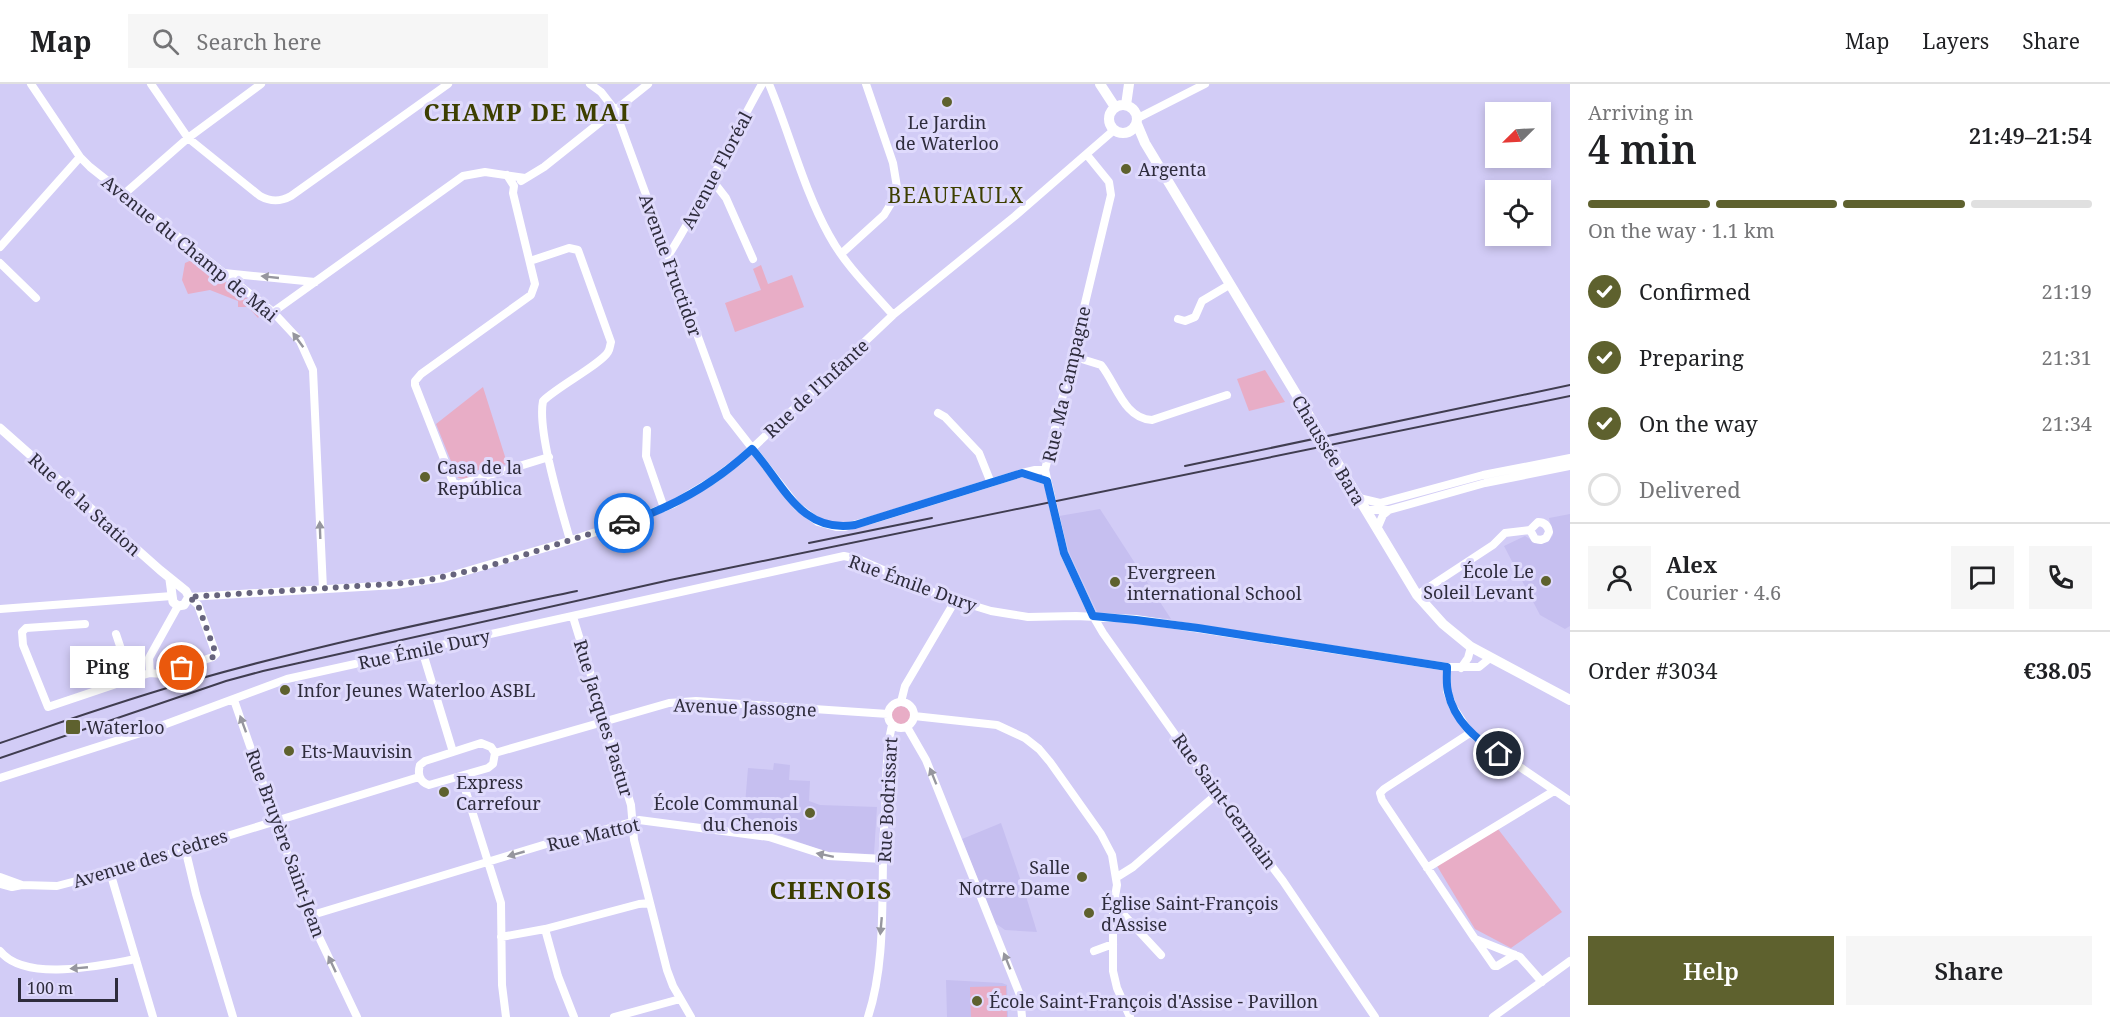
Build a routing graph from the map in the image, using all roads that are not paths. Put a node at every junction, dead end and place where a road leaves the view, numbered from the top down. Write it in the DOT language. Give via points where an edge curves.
graph roads {
  1 [pos="31,84"];
  2 [pos="151,84"];
  3 [pos="261,84"];
  4 [pos="448,84"];
  5 [pos="590,84"];
  6 [pos="648,84"];
  7 [pos="762,84"];
  8 [pos="769,84"];
  9 [pos="866,84"];
  10 [pos="1100,84"];
  11 [pos="1129,84"];
  12 [pos="1205,84"];
  13 [pos="1126,105"];
  14 [pos="1115,107"];
  15 [pos="615,110"];
  16 [pos="1134,125"];
  17 [pos="1114,130"];
  18 [pos="188,138"];
  19 [pos="1087,155"];
  20 [pos="80,157"];
  21 [pos="507,175"];
  22 [pos="525,177"];
  23 [pos="712,180"];
  24 [pos="514,186"];
  25 [pos="123,195"];
  26 [pos="0,246"];
  27 [pos="842,254"];
  28 [pos="668,256"];
  29 [pos="753,259"];
  30 [pos="530,261"];
  31 [pos="0,263"];
  32 [pos="224,273"];
  33 [pos="315,282"];
  34 [pos="1229,285"];
  35 [pos="36,298"];
  36 [pos="273,312"];
  37 [pos="893,315"];
  38 [pos="1178,319"];
  39 [pos="1072,356"];
  40 [pos="1227,395"];
  41 [pos="938,413"];
  42 [pos="0,428"];
  43 [pos="647,430"];
  44 [pos="752,449"];
  45 [pos="549,457"];
  46 [pos="1570,458"];
  47 [pos="1570,466"];
  48 [pos="1045,470"];
  49 [pos="1022,473"];
  50 [pos="991,483"];
  51 [pos="1048,484"];
  52 [pos="1359,498"];
  53 [pos="664,508"];
  54 [pos="1366,510"];
  55 [pos="1389,510"];
  56 [pos="1377,529"];
  57 [pos="1530,530"];
  58 [pos="570,540"];
  59 [pos="170,580"];
  60 [pos="183,589"];
  61 [pos="323,589"];
  62 [pos="1417,595"];
  63 [pos="172,596"];
  64 [pos="189,597"];
  65 [pos="955,601"];
  66 [pos="178,606"];
  67 [pos="0,609"];
  68 [pos="1093,616"];
  69 [pos="573,617"];
  70 [pos="85,624"];
  71 [pos="116,634"];
  72 [pos="1471,647"];
  73 [pos="422,650"];
  74 [pos="1490,658"];
  75 [pos="1447,667"];
  76 [pos="1461,668"];
  77 [pos="150,673"];
  78 [pos="131,679"];
  79 [pos="234,700"];
  80 [pos="1570,700"];
  81 [pos="901,702"];
  82 [pos="888,714"];
  83 [pos="914,716"];
  84 [pos="605,721"];
  85 [pos="892,725"];
  86 [pos="907,727"];
  87 [pos="1470,733"];
  88 [pos="453,752"];
  89 [pos="495,753"];
  90 [pos="461,776"];
  91 [pos="419,777"];
  92 [pos="0,778"];
  93 [pos="1554,791"];
  94 [pos="1218,793"];
  95 [pos="1570,801"];
  96 [pos="275,820"];
  97 [pos="633,820"];
  98 [pos="185,848"];
  99 [pos="883,859"];
  100 [pos="487,862"];
  101 [pos="1427,868"];
  102 [pos="110,872"];
  103 [pos="0,877"];
  104 [pos="1117,877"];
  105 [pos="0,884"];
  106 [pos="22,885"];
  107 [pos="650,903"];
  108 [pos="1113,908"];
  109 [pos="309,916"];
  110 [pos="545,929"];
  111 [pos="501,937"];
  112 [pos="1475,939"];
  113 [pos="1113,944"];
  114 [pos="0,951"];
  115 [pos="1094,951"];
  116 [pos="1161,955"];
  117 [pos="1515,955"];
  118 [pos="136,958"];
  119 [pos="1570,961"];
  120 [pos="1542,982"];
  121 [pos="680,999"];
  122 [pos="153,1017"];
  123 [pos="233,1017"];
  124 [pos="357,1017"];
  125 [pos="506,1017"];
  126 [pos="574,1017"];
  127 [pos="614,1017"];
  128 [pos="691,1017"];
  129 [pos="868,1017"];
  130 [pos="1023,1017"];
  131 [pos="1130,1017"];
  132 [pos="1375,1017"];
  133 [pos="1493,1017"];
  1 -- 20 [label="street, Avenue du Champ de Mai"];
  2 -- 18 [label="street"];
  3 -- 18 [label="street"];
  4 -- 18 [label="street" via="283,200 260,196"];
  5 -- 15 [label="street, Avenue Fructidor" via="602,92"];
  6 -- 15 [label="street"];
  7 -- 23 [label="street, Avenue Floréal"];
  8 -- 27 [label="street" via="814,203"];
  9 -- 27 [label="street" via="893,163 897,187 884,215"];
  10 -- 14 [label="main road"];
  11 -- 13 [label="main road"];
  12 -- 16 [label="street"];
  13 -- 14 [label="main road"];
  13 -- 16 [label="main road" via="1134,109"];
  14 -- 17 [label="main road" via="1109,116"];
  15 -- 22 [label="street" via="538,172"];
  15 -- 28 [label="street, Avenue Fructidor"];
  16 -- 17 [label="main road" via="1119,133"];
  16 -- 34 [label="main road, Chaussée Bara"];
  17 -- 19 [label="street, Rue de l'Infante"];
  18 -- 25 [label="street"];
  19 -- 37 [label="street, Rue de l'Infante"];
  19 -- 39 [label="street, Rue Ma Campagne" via="1109,182 1111,195"];
  20 -- 25 [label="street, Avenue du Champ de Mai"];
  20 -- 26 [label="street"];
  21 -- 22 [label="street"];
  21 -- 24 [label="street"];
  21 -- 33 [label="street" via="477,172 464,176"];
  22 -- 24 [label="street"];
  23 -- 28 [label="street, Avenue Floréal"];
  23 -- 29 [label="street" via="726,198"];
  24 -- 30 [label="street"];
  25 -- 32 [label="street, Avenue du Champ de Mai"];
  27 -- 37 [label="street"];
  28 -- 44 [label="street, Avenue Fructidor" via="718,397 733,426"];
  30 -- 45 [label="street" via="569,248 578,250 611,342 601,359 543,401 540,413"];
  30 -- 45 [label="street" via="535,284 531,296 421,374 415,385 457,485"];
  31 -- 35 [label="street"];
  33 -- 32 [label="street, one-way"];
  32 -- 36 [label="street, Avenue du Champ de Mai"];
  33 -- 36 [label="street"];
  34 -- 38 [label="street" via="1202,301 1195,317"];
  34 -- 52 [label="main road, Chaussée Bara"];
  61 -- 36 [label="street, Avenue du Champ de Mai, one-way" via="313,370 300,340"];
  37 -- 44 [label="street, Rue de l'Infante"];
  39 -- 40 [label="street" via="1101,364 1130,410 1142,419 1152,420"];
  39 -- 48 [label="street, Rue Ma Campagne"];
  41 -- 50 [label="street" via="979,453"];
  42 -- 59 [label="street, Rue de la Station"];
  43 -- 53 [label="street" via="646,456"];
  44 -- 50 [label="street, Avenue Fructidor" via="797,506 819,522 836,527 855,525"];
  44 -- 53 [label="street, Rue de l'Infante" via="728,470"];
  45 -- 58 [label="street"];
  46 -- 52 [label="street" via="1484,475 1380,503"];
  47 -- 55 [label="street" via="1485,483"];
  48 -- 49 [label="street, Avenue Fructidor"];
  48 -- 51 [label="street, Rue Ma Campagne"];
  49 -- 50 [label="street, Avenue Fructidor"];
  49 -- 51 [label="street"];
  51 -- 68 [label="street, Rue Ma Campagne" via="1064,553"];
  52 -- 54 [label="main road, Chaussée Bara"];
  53 -- 58 [label="street, Rue de l'Infante"];
  54 -- 55 [label="street"];
  54 -- 56 [label="main road, Chaussée Bara"];
  55 -- 56 [label="street"];
  56 -- 62 [label="main road, Chaussée Bara"];
  57 -- 62 [label="street" via="1505,533"];
  58 -- 61 [label="street, Rue de l'Infante" via="443,578"];
  59 -- 60 [label="street, Rue de la Station"];
  59 -- 63 [label="street"];
  60 -- 63 [label="street"];
  60 -- 64 [label="street"];
  61 -- 64 [label="street, Rue de l'Infante"];
  62 -- 72 [label="main road, Chaussée Bara"];
  63 -- 66 [label="street"];
  63 -- 67 [label="street"];
  64 -- 66 [label="street" via="184,605"];
  64 -- 77 [label="street" via="198,605 216,654 162,674"];
  65 -- 68 [label="street, Rue Émile Dury" via="1013,615"];
  65 -- 69 [label="street, Rue Émile Dury" via="844,556"];
  65 -- 81 [label="street" via="904,686"];
  66 -- 77 [label="street" via="149,658"];
  68 -- 75 [label="street, Rue Émile Dury"];
  68 -- 94 [label="street, Rue Saint-Germain"];
  69 -- 73 [label="street, Rue Émile Dury"];
  69 -- 84 [label="street, Rue Jacques Pastur"];
  70 -- 78 [label="street" via="26,628 22,632 23,645 48,707"];
  71 -- 78 [label="street"];
  72 -- 74 [label="main road, Chaussée Bara"];
  72 -- 76 [label="street"];
  73 -- 79 [label="street, Rue Émile Dury" via="287,679"];
  73 -- 88 [label="street"];
  74 -- 76 [label="street, Rue Émile Dury" via="1479,667"];
  74 -- 80 [label="main road, Chaussée Bara"];
  75 -- 76 [label="street, Rue Émile Dury"];
  75 -- 87 [label="street" via="1453,707"];
  77 -- 78 [label="street"];
  79 -- 92 [label="street, Rue Émile Dury"];
  96 -- 79 [label="street, Rue Bruyère Saint-Jean, one-way"];
  81 -- 82 [label="street" via="891,707"];
  81 -- 83 [label="street" via="911,708"];
  82 -- 84 [label="street, Avenue Jassogne" via="683,701"];
  82 -- 85 [label="street"];
  83 -- 86 [label="street"];
  83 -- 104 [label="street" via="997,725 1031,743 1050,762 1101,834"];
  84 -- 89 [label="street, Avenue Jassogne"];
  84 -- 97 [label="street, Rue Jacques Pastur"];
  85 -- 86 [label="street"];
  85 -- 99 [label="street, Rue Bodrissart"];
  130 -- 86 [label="street, one-way" via="1020,995 938,787"];
  87 -- 93 [label="street"];
  87 -- 101 [label="street" via="1380,793"];
  88 -- 89 [label="street" via="481,743"];
  88 -- 91 [label="street" via="425,761 420,765"];
  89 -- 90 [label="street" via="488,768"];
  90 -- 91 [label="street" via="429,785"];
  90 -- 100 [label="street"];
  91 -- 96 [label="street, Avenue des Cèdres"];
  93 -- 95 [label="street"];
  93 -- 101 [label="street"];
  94 -- 104 [label="street"];
  94 -- 132 [label="street, Rue Saint-Germain"];
  96 -- 98 [label="street, Avenue des Cèdres"];
  96 -- 109 [label="street, Rue Bruyère Saint-Jean"];
  99 -- 97 [label="street, Rue Mattot, one-way" via="828,856 769,837"];
  97 -- 100 [label="street, Rue Mattot, one-way"];
  97 -- 107 [label="street, Rue Jacques Pastur" via="634,840"];
  98 -- 102 [label="street, Avenue des Cèdres"];
  98 -- 123 [label="street"];
  99 -- 129 [label="street, Rue Bodrissart, one-way" via="877,975"];
  100 -- 109 [label="street, Rue Mattot"];
  100 -- 111 [label="street" via="501,903"];
  101 -- 112 [label="street"];
  102 -- 106 [label="street, Avenue des Cèdres" via="57,886"];
  102 -- 118 [label="street"];
  103 -- 106 [label="street, Avenue des Cèdres"];
  104 -- 108 [label="street"];
  105 -- 106 [label="street, Avenue des Cèdres"];
  107 -- 110 [label="street"];
  107 -- 121 [label="street, Rue Jacques Pastur" via="667,970"];
  108 -- 113 [label="street"];
  108 -- 116 [label="street" via="1124,914"];
  124 -- 109 [label="street, Rue Bruyère Saint-Jean, one-way"];
  110 -- 111 [label="street"];
  110 -- 126 [label="street"];
  111 -- 125 [label="street"];
  112 -- 117 [label="street"];
  112 -- 117 [label="street" via="1494,966"];
  113 -- 115 [label="street"];
  113 -- 131 [label="street" via="1114,978"];
  118 -- 114 [label="street, one-way" via="58,969 21,965"];
  117 -- 120 [label="street"];
  118 -- 122 [label="street"];
  119 -- 120 [label="street"];
  120 -- 133 [label="street"];
  121 -- 127 [label="street"];
  121 -- 128 [label="street, Rue Jacques Pastur"];
}
